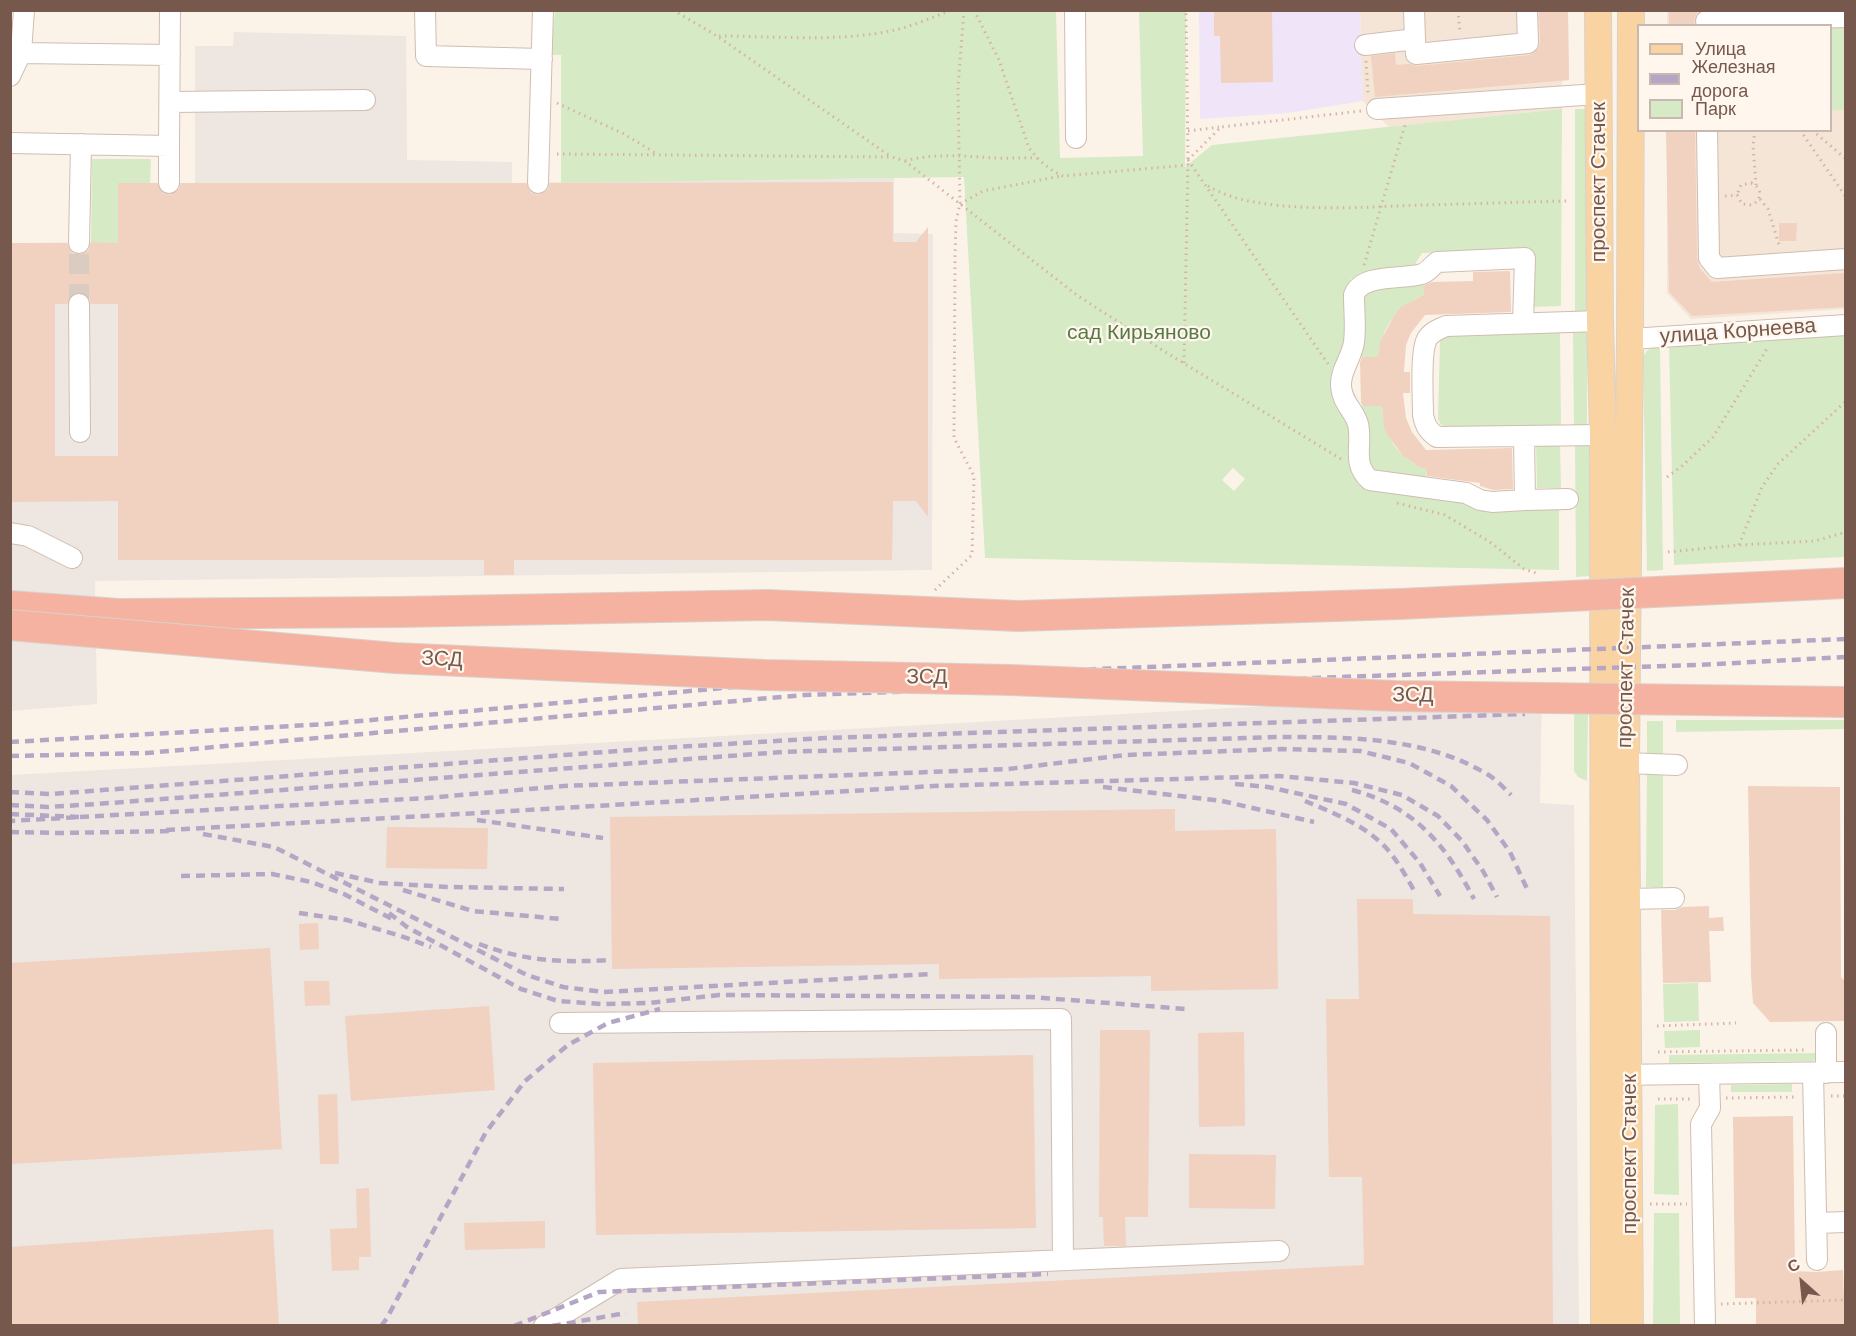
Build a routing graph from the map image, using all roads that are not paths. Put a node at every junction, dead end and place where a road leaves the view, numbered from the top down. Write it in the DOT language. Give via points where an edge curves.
graph roads {
  1 [pos="24,10"];
  2 [pos="170,10"];
  3 [pos="425,10"];
  4 [pos="543,10"];
  5 [pos="1075,10"];
  6 [pos="1414,10"];
  7 [pos="1527,10"];
  8 [pos="1598,10"];
  9 [pos="1631,10"];
  10 [pos="1774,15"];
  11 [pos="1845,17"];
  12 [pos="1706,19"];
  13 [pos="1415,39"];
  14 [pos="1365,45"];
  15 [pos="21,53"];
  16 [pos="170,55"];
  17 [pos="542,59"];
  18 [pos="10,76"];
  19 [pos="1598,94"];
  20 [pos="365,100"];
  21 [pos="170,102"];
  22 [pos="1377,110"];
  23 [pos="1707,132"];
  24 [pos="1076,138"];
  25 [pos="10,143"];
  26 [pos="81,144"];
  27 [pos="169,146"];
  28 [pos="168,183"];
  29 [pos="538,183"];
  30 [pos="79,243"];
  31 [pos="1845,259"];
  32 [pos="79,304"];
  33 [pos="1600,321"];
  34 [pos="1523,323"];
  35 [pos="1845,325"];
  36 [pos="1630,339"];
  37 [pos="80,432"];
  38 [pos="1603,435"];
  39 [pos="1524,437"];
  40 [pos="1568,499"];
  41 [pos="1525,500"];
  42 [pos="10,533"];
  43 [pos="72,558"];
  44 [pos="1845,583"];
  45 [pos="10,606"];
  46 [pos="10,625"];
  47 [pos="1845,702"];
  48 [pos="1626,763"];
  49 [pos="1677,765"];
  50 [pos="1674,898"];
  51 [pos="1628,899"];
  52 [pos="560,1023"];
  53 [pos="1826,1041"];
  54 [pos="1828,1073"];
  55 [pos="1709,1074"];
  56 [pos="1603,1075"];
  57 [pos="1629,1075"];
  58 [pos="1845,1222"];
  59 [pos="1816,1223"];
  60 [pos="1279,1251"];
  61 [pos="1063,1260"];
  62 [pos="1818,1260"];
  63 [pos="544,1326"];
  64 [pos="1604,1326"];
  65 [pos="1630,1326"];
  66 [pos="1705,1326"];
  1 -- 15 [label="street"];
  2 -- 16 [label="street"];
  3 -- 17 [label="street" via="426,56"];
  4 -- 17 [label="street"];
  5 -- 24 [label="street"];
  6 -- 13 [label="street"];
  7 -- 13 [label="street" via="1528,43 1416,54"];
  8 -- 19 [label="main road, проспект Стачек"];
  9 -- 36 [label="main road, проспект Стачек"];
  10 -- 11 [label="street"];
  10 -- 12 [label="street"];
  13 -- 14 [label="street"];
  15 -- 16 [label="street"];
  15 -- 18 [label="street"];
  16 -- 21 [label="street"];
  17 -- 29 [label="street"];
  19 -- 22 [label="street"];
  19 -- 33 [label="main road, проспект Стачек"];
  20 -- 21 [label="street"];
  21 -- 27 [label="street"];
  23 -- 31 [label="street" via="1709,258 1717,268 1793,268"];
  25 -- 26 [label="street"];
  26 -- 27 [label="street"];
  26 -- 30 [label="street"];
  27 -- 28 [label="street"];
  32 -- 37 [label="street"];
  33 -- 34 [label="street"];
  33 -- 38 [label="main road, проспект Стачек"];
  34 -- 39 [label="street" via="1446,326 1427,337 1423,415 1425,425 1437,437"];
  34 -- 41 [label="street" via="1525,258 1437,262 1424,273 1371,281 1360,285 1354,296 1354,342 1341,383 1343,400 1358,423 1361,471 1370,480 1466,493 1492,502"];
  35 -- 36 [label="street, улица Корнеева" via="1802,319 1777,329"];
  36 -- 48 [label="main road, проспект Стачек"];
  38 -- 39 [label="street"];
  38 -- 56 [label="main road, проспект Стачек"];
  39 -- 41 [label="street"];
  40 -- 41 [label="street"];
  42 -- 43 [label="street" via="28,536"];
  44 -- 45 [label="highway, bridge" via="1018,616 767,605 142,614"];
  46 -- 47 [label="highway, ЗСД, bridge" via="395,658 765,675 1011,680 1396,696"];
  48 -- 49 [label="street"];
  48 -- 51 [label="main road, проспект Стачек"];
  50 -- 51 [label="street"];
  51 -- 57 [label="main road, проспект Стачек"];
  52 -- 61 [label="street" via="1061,1019"];
  53 -- 54 [label="street"];
  54 -- 55 [label="street"];
  54 -- 59 [label="street" via="1813,1096"];
  55 -- 57 [label="street"];
  55 -- 66 [label="street" via="1710,1108 1701,1124"];
  56 -- 57 [label="street"];
  56 -- 64 [label="main road, проспект Стачек"];
  57 -- 65 [label="main road, проспект Стачек"];
  58 -- 59 [label="street"];
  59 -- 62 [label="street"];
  60 -- 61 [label="street"];
  61 -- 63 [label="street" via="621,1279"];
}
